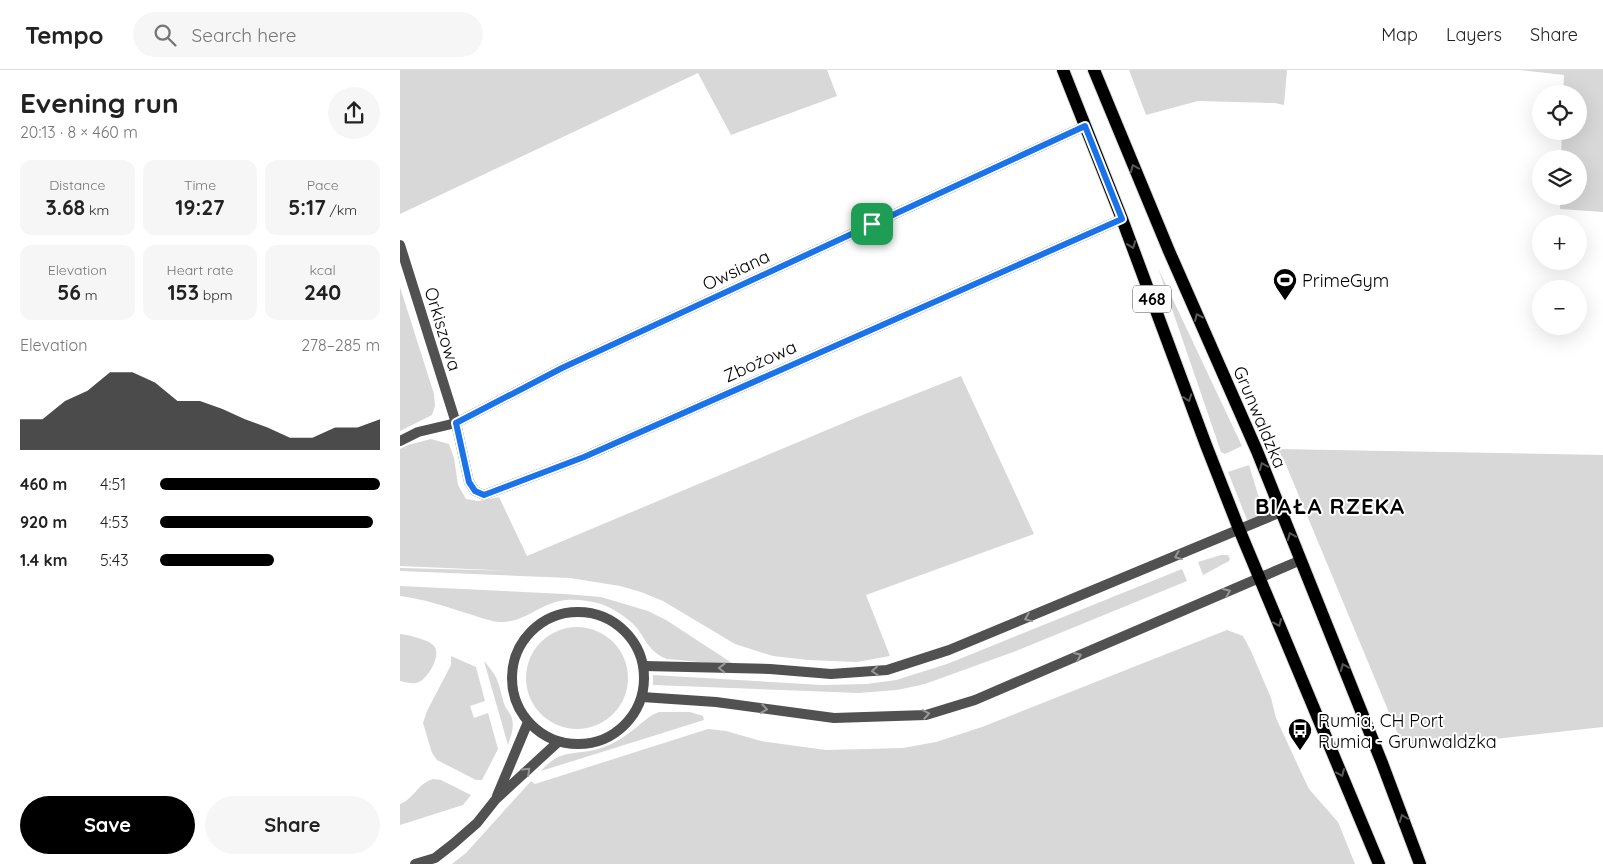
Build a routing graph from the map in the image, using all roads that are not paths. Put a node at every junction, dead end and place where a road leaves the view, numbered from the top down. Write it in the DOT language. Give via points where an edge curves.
graph roads {
  1 [pos="1063,70"];
  2 [pos="1094,70"];
  3 [pos="1085,126"];
  4 [pos="1122,219"];
  5 [pos="400,245"];
  6 [pos="456,423"];
  7 [pos="400,441"];
  8 [pos="1281,512"];
  9 [pos="1239,529"];
  10 [pos="1301,560"];
  11 [pos="1260,578"];
  12 [pos="644,666"];
  13 [pos="642,696"];
  14 [pos="528,722"];
  15 [pos="558,742"];
  16 [pos="496,800"];
  17 [pos="415,864"];
  18 [pos="1379,864"];
  19 [pos="1420,864"];
  1 -- 3 [label="main road, 468"];
  8 -- 2 [label="main road, Grunwaldzka / 468, one-way"];
  3 -- 4 [label="main road, 468"];
  3 -- 6 [label="street, Owsiana" via="571,364"];
  4 -- 6 [label="street, Zbożowa" via="584,457 484,495 475,491 469,482"];
  4 -- 9 [label="main road, 468, one-way"];
  5 -- 6 [label="street, Orkiszowa"];
  6 -- 7 [label="street, Owsiana" via="418,432"];
  8 -- 9 [label="street"];
  10 -- 8 [label="main road, Grunwaldzka / 468, one-way"];
  9 -- 11 [label="main road, 468"];
  9 -- 12 [label="street, one-way" via="949,650 886,670 830,674"];
  10 -- 11 [label="street"];
  19 -- 10 [label="main road, Grunwaldzka / 468, one-way"];
  13 -- 11 [label="street, one-way" via="834,718 926,715 975,700"];
  11 -- 18 [label="main road, 468, one-way"];
  12 -- 13 [label="street"];
  12 -- 14 [label="street" via="636,646 623,629 606,617 586,612 565,612 545,620 528,633 517,651 512,669 515,698"];
  13 -- 15 [label="street" via="630,720 610,737 584,744"];
  14 -- 15 [label="street"];
  14 -- 16 [label="street"];
  16 -- 15 [label="street, one-way"];
  16 -- 17 [label="street" via="453,844 435,858"];
}
